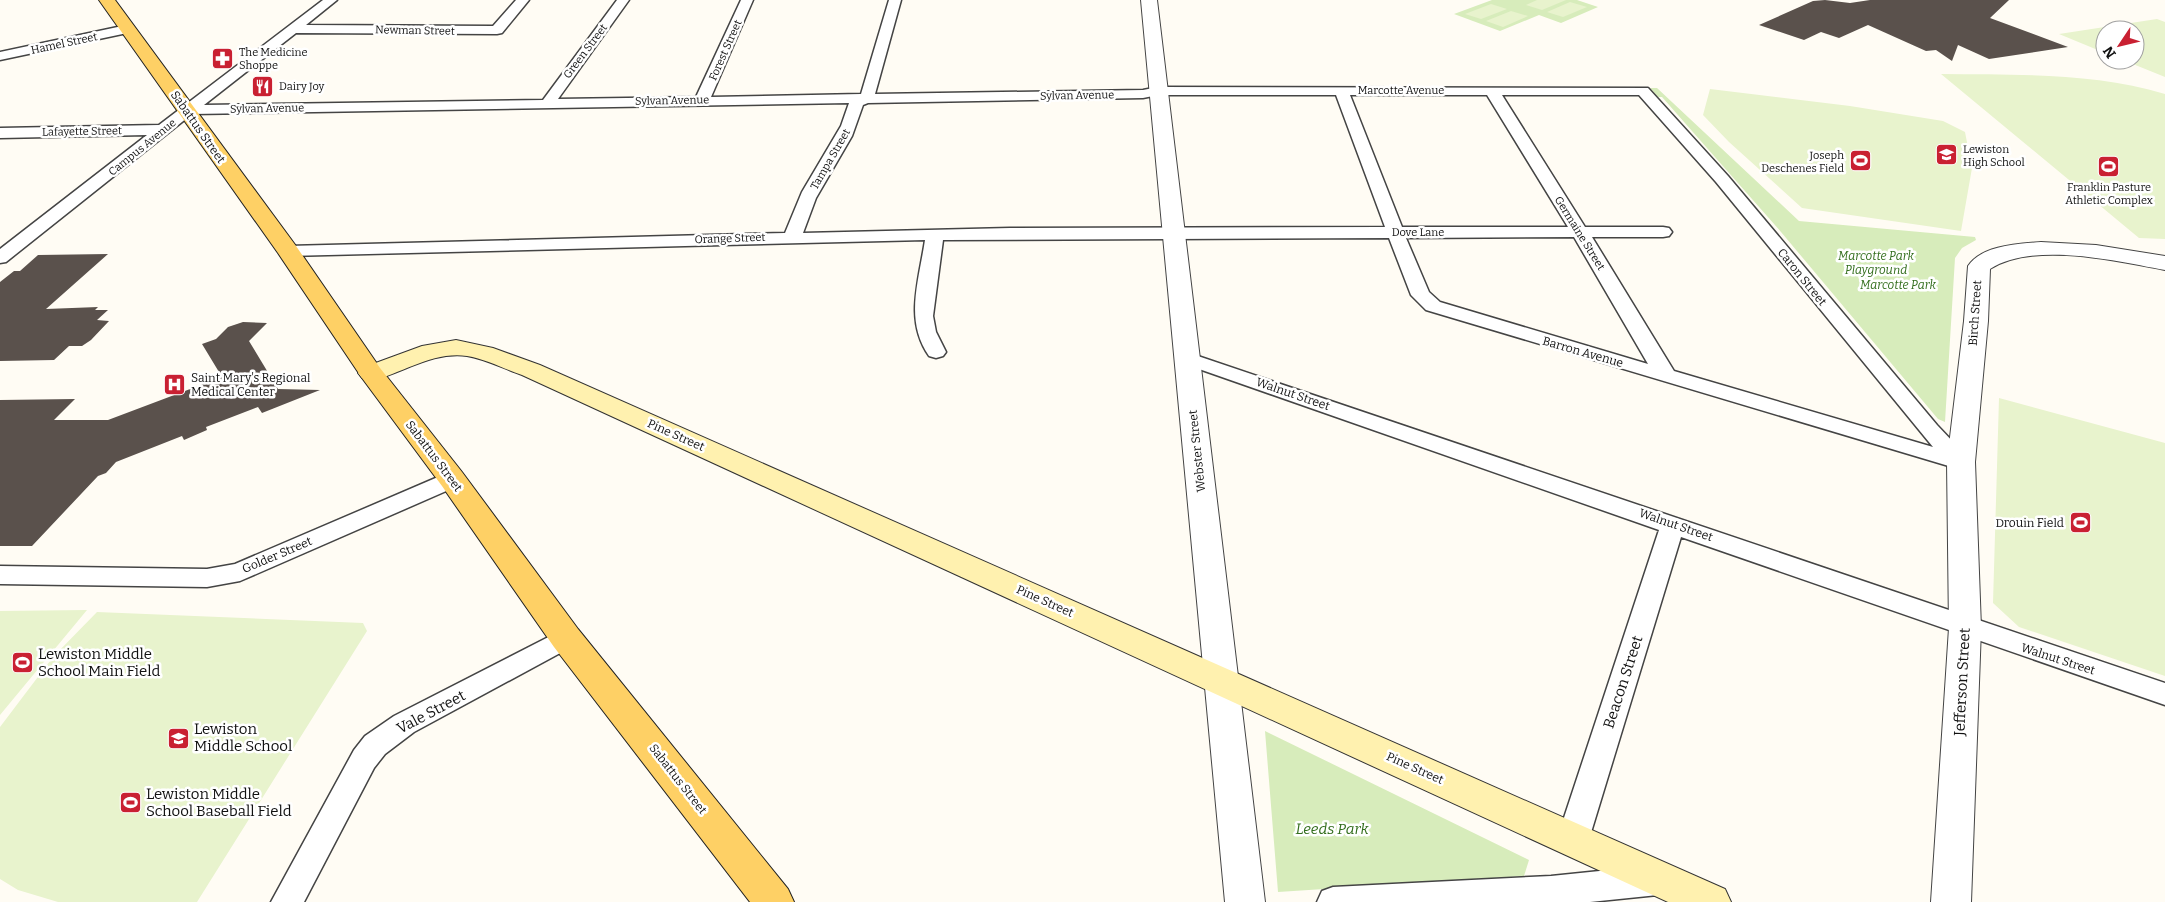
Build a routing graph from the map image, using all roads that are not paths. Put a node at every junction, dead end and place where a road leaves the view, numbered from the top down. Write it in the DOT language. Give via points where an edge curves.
graph roads {
  1 [pos="107,0"];
  2 [pos="332,0"];
  3 [pos="524,0"];
  4 [pos="623,0"];
  5 [pos="748,0"];
  6 [pos="895,0"];
  7 [pos="1148,0"];
  8 [pos="127,29"];
  9 [pos="293,29"];
  10 [pos="0,56"];
  11 [pos="1341,90"];
  12 [pos="1643,90"];
  13 [pos="1158,91"];
  14 [pos="1492,91"];
  15 [pos="867,98"];
  16 [pos="702,100"];
  17 [pos="549,102"];
  18 [pos="186,110"];
  19 [pos="164,130"];
  20 [pos="0,133"];
  21 [pos="1173,232"];
  22 [pos="1396,232"];
  23 [pos="1579,232"];
  24 [pos="1663,232"];
  25 [pos="935,234"];
  26 [pos="793,237"];
  27 [pos="288,251"];
  28 [pos="0,258"];
  29 [pos="2165,263"];
  30 [pos="936,352"];
  31 [pos="1186,358"];
  32 [pos="372,373"];
  33 [pos="1666,376"];
  34 [pos="1961,462"];
  35 [pos="452,479"];
  36 [pos="1673,524"];
  37 [pos="0,575"];
  38 [pos="1965,628"];
  39 [pos="566,638"];
  40 [pos="1221,680"];
  41 [pos="2165,694"];
  42 [pos="1573,839"];
  43 [pos="1662,880"];
  44 [pos="287,902"];
  45 [pos="774,902"];
  46 [pos="1245,902"];
  47 [pos="1333,902"];
  48 [pos="1711,902"];
  49 [pos="1951,902"];
  1 -- 8 [label="main road, Sabattus Street"];
  2 -- 9 [label="street, Campus Avenue"];
  3 -- 9 [label="street, Newman Street" via="497,30"];
  4 -- 17 [label="street, Green Street"];
  5 -- 16 [label="street, Forest Street"];
  6 -- 15 [label="street, Tampa Street"];
  7 -- 13 [label="street, Webster Street"];
  8 -- 10 [label="street, Hamel Street"];
  8 -- 18 [label="main road, Sabattus Street"];
  9 -- 18 [label="street, Campus Avenue"];
  11 -- 13 [label="street, Marcotte Avenue"];
  11 -- 14 [label="street, Marcotte Avenue"];
  11 -- 22 [label="street, Barron Avenue"];
  12 -- 14 [label="street, Marcotte Avenue"];
  12 -- 34 [label="street, Caron Street" via="1722,179 1929,430"];
  13 -- 15 [label="street, Sylvan Avenue" via="1143,94"];
  13 -- 21 [label="street, Webster Street"];
  14 -- 23 [label="street, Germaine Street"];
  15 -- 16 [label="street, Sylvan Avenue"];
  15 -- 26 [label="street, Tampa Street" via="856,103 845,135 814,185"];
  16 -- 17 [label="street, Sylvan Avenue"];
  17 -- 18 [label="street, Sylvan Avenue"];
  18 -- 19 [label="street, Campus Avenue"];
  18 -- 27 [label="main road, Sabattus Street"];
  19 -- 20 [label="street, Lafayette Street"];
  19 -- 28 [label="street, Campus Avenue"];
  21 -- 22 [label="street, Dove Lane"];
  21 -- 25 [label="street, Orange Street"];
  21 -- 31 [label="street, Webster Street"];
  22 -- 23 [label="street, Dove Lane"];
  22 -- 33 [label="street, Barron Avenue" via="1421,295 1433,306"];
  23 -- 24 [label="street, Dove Lane"];
  23 -- 33 [label="street, Germaine Street"];
  25 -- 26 [label="street, Orange Street"];
  25 -- 30 [label="street" via="923,316 926,332"];
  26 -- 27 [label="street, Orange Street"];
  27 -- 32 [label="main road, Sabattus Street"];
  29 -- 34 [label="street, Birch Street" via="2060,249 2014,251 1986,259 1979,266"];
  31 -- 36 [label="street, Walnut Street"];
  31 -- 40 [label="street, Webster Street"];
  32 -- 35 [label="main road, Sabattus Street"];
  32 -- 40 [label="main road, Pine Street" via="436,350 456,348 481,352 531,370"];
  33 -- 34 [label="street, Barron Avenue"];
  34 -- 38 [label="street, Jefferson Street"];
  35 -- 37 [label="street, Golder Street" via="240,572 199,578"];
  35 -- 39 [label="main road, Sabattus Street"];
  36 -- 38 [label="street, Walnut Street"];
  36 -- 42 [label="street, Beacon Street"];
  38 -- 41 [label="street, Walnut Street"];
  38 -- 49 [label="street, Jefferson Street"];
  39 -- 44 [label="street, Vale Street" via="404,724 375,745 364,759"];
  39 -- 45 [label="main road, Sabattus Street"];
  40 -- 42 [label="main road, Pine Street"];
  40 -- 46 [label="street, Webster Street"];
  42 -- 43 [label="main road, Pine Street"];
  43 -- 47 [label="street" via="1550,891"];
  43 -- 48 [label="main road, Pine Street"];
}
